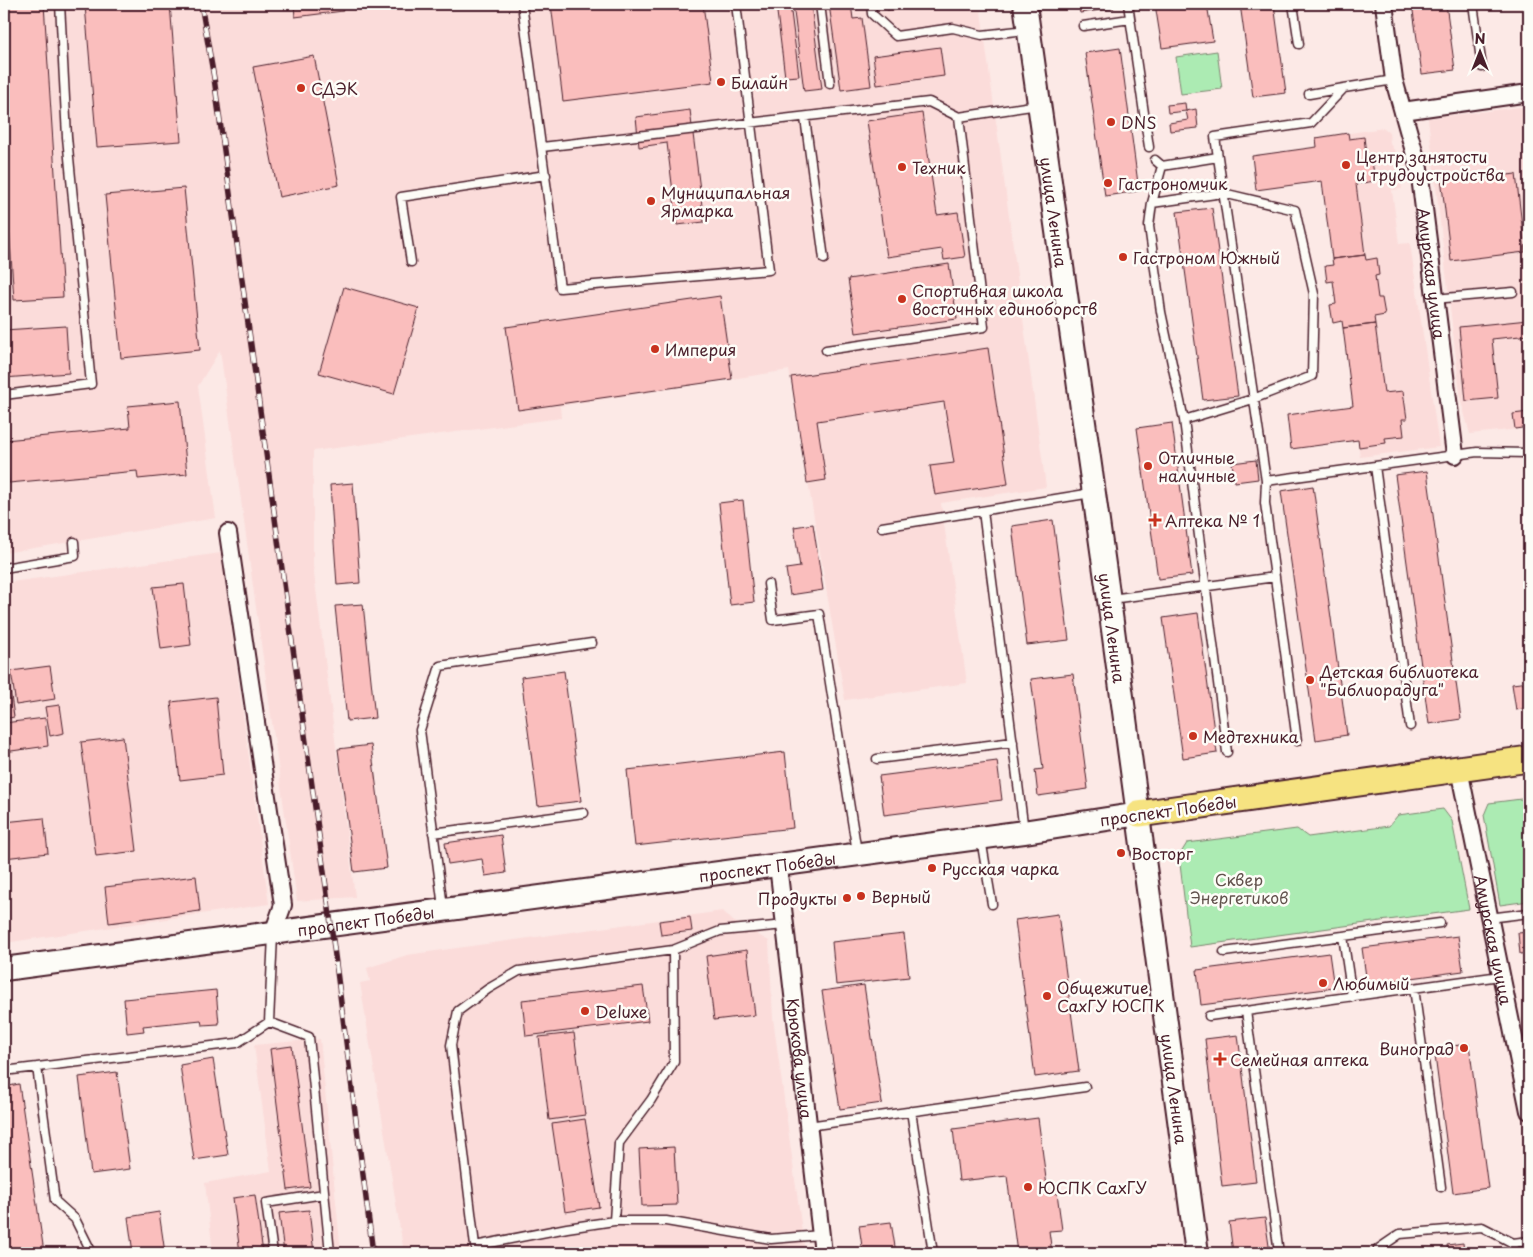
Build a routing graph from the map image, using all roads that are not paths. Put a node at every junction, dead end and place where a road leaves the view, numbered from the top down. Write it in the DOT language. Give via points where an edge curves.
graph roads {
  1 [pos="60,4"];
  2 [pos="522,4"];
  3 [pos="736,4"];
  4 [pos="820,4"];
  5 [pos="871,4"];
  6 [pos="1025,4"];
  7 [pos="1128,4"];
  8 [pos="1293,4"];
  9 [pos="1384,4"];
  10 [pos="1473,4"];
  11 [pos="1130,19"];
  12 [pos="1084,26"];
  13 [pos="1028,29"];
  14 [pos="1299,44"];
  15 [pos="1482,67"];
  16 [pos="1394,80"];
  17 [pos="830,84"];
  18 [pos="1344,88"];
  19 [pos="1529,93"];
  20 [pos="1309,94"];
  21 [pos="1039,104"];
  22 [pos="1403,111"];
  23 [pos="959,117"];
  24 [pos="805,118"];
  25 [pos="751,124"];
  26 [pos="542,147"];
  27 [pos="1149,147"];
  28 [pos="1218,157"];
  29 [pos="1156,160"];
  30 [pos="1162,166"];
  31 [pos="546,174"];
  32 [pos="1223,193"];
  33 [pos="1152,203"];
  34 [pos="824,259"];
  35 [pos="411,262"];
  36 [pos="1513,292"];
  37 [pos="1434,299"];
  38 [pos="826,350"];
  39 [pos="4,394"];
  40 [pos="1253,399"];
  41 [pos="1184,420"];
  42 [pos="1454,456"];
  43 [pos="1375,466"];
  44 [pos="1529,468"];
  45 [pos="1266,481"];
  46 [pos="1094,493"];
  47 [pos="982,511"];
  48 [pos="882,527"];
  49 [pos="228,533"];
  50 [pos="74,542"];
  51 [pos="4,568"];
  52 [pos="1275,577"];
  53 [pos="768,584"];
  54 [pos="1206,586"];
  55 [pos="1109,600"];
  56 [pos="592,643"];
  57 [pos="1410,726"];
  58 [pos="1297,741"];
  59 [pos="1013,742"];
  60 [pos="1228,752"];
  61 [pos="877,759"];
  62 [pos="1529,759"];
  63 [pos="1458,768"];
  64 [pos="584,813"];
  65 [pos="1139,814"];
  66 [pos="1024,832"];
  67 [pos="433,833"];
  68 [pos="981,837"];
  69 [pos="857,854"];
  70 [pos="778,865"];
  71 [pos="992,904"];
  72 [pos="444,910"];
  73 [pos="1529,913"];
  74 [pos="1488,918"];
  75 [pos="1440,923"];
  76 [pos="785,925"];
  77 [pos="273,933"];
  78 [pos="1343,936"];
  79 [pos="673,950"];
  80 [pos="1224,952"];
  81 [pos="4,968"];
  82 [pos="1500,976"];
  83 [pos="1414,988"];
  84 [pos="1352,997"];
  85 [pos="1246,1011"];
  86 [pos="1209,1016"];
  87 [pos="269,1022"];
  88 [pos="37,1067"];
  89 [pos="4,1071"];
  90 [pos="1084,1087"];
  91 [pos="1529,1111"];
  92 [pos="911,1112"];
  93 [pos="808,1126"];
  94 [pos="1441,1187"];
  95 [pos="324,1194"];
  96 [pos="614,1221"];
  97 [pos="821,1236"];
  98 [pos="1529,1241"];
  99 [pos="1514,1243"];
  100 [pos="92,1253"];
  101 [pos="273,1253"];
  102 [pos="330,1253"];
  103 [pos="823,1253"];
  104 [pos="933,1253"];
  105 [pos="1197,1253"];
  106 [pos="1279,1253"];
  107 [pos="1379,1253"];
  108 [pos="1515,1253"];
  1 -- 39 [label="lane" via="67,137 91,384"];
  2 -- 26 [label="lane"];
  3 -- 25 [label="lane"];
  4 -- 17 [label="lane"];
  5 -- 13 [label="lane" via="872,14 896,36 953,28 982,34"];
  6 -- 13 [label="main road, улица Ленина"];
  7 -- 11 [label="lane"];
  8 -- 14 [label="lane"];
  9 -- 16 [label="street, Амурская улица"];
  10 -- 15 [label="lane"];
  11 -- 12 [label="lane"];
  11 -- 27 [label="lane"];
  13 -- 21 [label="main road, улица Ленина"];
  16 -- 18 [label="lane"];
  16 -- 22 [label="street, Амурская улица"];
  18 -- 20 [label="lane"];
  18 -- 28 [label="lane" via="1311,123 1215,137"];
  19 -- 22 [label="street"];
  21 -- 23 [label="lane"];
  21 -- 46 [label="main road, улица Ленина"];
  22 -- 37 [label="street, Амурская улица" via="1419,169"];
  23 -- 24 [label="lane" via="929,102"];
  23 -- 38 [label="lane" via="984,327"];
  24 -- 25 [label="lane"];
  24 -- 34 [label="lane"];
  25 -- 26 [label="lane"];
  25 -- 31 [label="lane" via="769,270 560,288"];
  26 -- 31 [label="lane"];
  28 -- 30 [label="lane"];
  28 -- 32 [label="lane"];
  29 -- 30 [label="lane"];
  30 -- 33 [label="lane"];
  31 -- 35 [label="lane" via="401,197"];
  32 -- 33 [label="lane"];
  32 -- 40 [label="lane"];
  32 -- 40 [label="lane" via="1295,210 1314,294 1312,376"];
  33 -- 41 [label="lane" via="1149,226 1160,312"];
  36 -- 37 [label="lane"];
  37 -- 42 [label="street, Амурская улица"];
  40 -- 41 [label="lane"];
  40 -- 45 [label="lane"];
  41 -- 54 [label="lane"];
  42 -- 43 [label="lane"];
  42 -- 44 [label="lane" via="1477,452 1527,453"];
  43 -- 45 [label="lane"];
  43 -- 57 [label="lane"];
  45 -- 52 [label="lane" via="1265,503"];
  46 -- 47 [label="lane"];
  46 -- 55 [label="main road, улица Ленина"];
  47 -- 48 [label="lane"];
  47 -- 59 [label="lane"];
  49 -- 77 [label="street" via="283,904"];
  50 -- 51 [label="lane" via="76,556"];
  52 -- 54 [label="lane"];
  52 -- 58 [label="lane"];
  53 -- 69 [label="lane" via="773,620 819,614"];
  54 -- 55 [label="lane"];
  54 -- 60 [label="lane"];
  55 -- 65 [label="main road, улица Ленина"];
  56 -- 67 [label="lane" via="440,666 420,730"];
  59 -- 61 [label="lane"];
  59 -- 66 [label="lane"];
  62 -- 63 [label="main road, проспект Победы"];
  63 -- 65 [label="main road, проспект Победы"];
  63 -- 74 [label="street, Амурская улица"];
  64 -- 67 [label="lane"];
  65 -- 66 [label="main road, проспект Победы"];
  65 -- 105 [label="main road, улица Ленина"];
  66 -- 68 [label="main road, проспект Победы"];
  67 -- 72 [label="lane"];
  68 -- 69 [label="main road, проспект Победы"];
  68 -- 71 [label="lane"];
  69 -- 70 [label="main road, проспект Победы"];
  70 -- 72 [label="main road, проспект Победы"];
  70 -- 76 [label="street, Крюкова улица"];
  72 -- 77 [label="main road, проспект Победы"];
  73 -- 74 [label="lane"];
  74 -- 82 [label="street, Амурская улица"];
  75 -- 78 [label="lane"];
  76 -- 79 [label="lane" via="720,931"];
  76 -- 93 [label="street, Крюкова улица"];
  77 -- 81 [label="main road, проспект Победы"];
  77 -- 87 [label="lane"];
  78 -- 80 [label="lane"];
  78 -- 84 [label="lane"];
  79 -- 96 [label="lane" via="674,1062 620,1143"];
  79 -- 96 [label="lane" via="519,972 458,1011 451,1045 475,1246"];
  82 -- 83 [label="lane"];
  82 -- 91 [label="street, Амурская улица"];
  83 -- 84 [label="lane"];
  83 -- 94 [label="lane"];
  84 -- 85 [label="lane"];
  85 -- 86 [label="lane"];
  85 -- 106 [label="lane"];
  87 -- 88 [label="lane" via="237,1043"];
  87 -- 95 [label="lane" via="309,1038"];
  88 -- 89 [label="lane"];
  88 -- 100 [label="lane" via="54,1201 76,1219"];
  90 -- 92 [label="lane"];
  92 -- 93 [label="lane"];
  92 -- 104 [label="lane"];
  93 -- 97 [label="street, Крюкова улица"];
  95 -- 101 [label="lane" via="266,1203"];
  95 -- 102 [label="lane"];
  96 -- 97 [label="lane" via="666,1221 771,1240"];
  97 -- 103 [label="street, Крюкова улица"];
  98 -- 99 [label="lane"];
  99 -- 107 [label="lane" via="1482,1226 1400,1234 1378,1249"];
  99 -- 108 [label="lane"];
}
